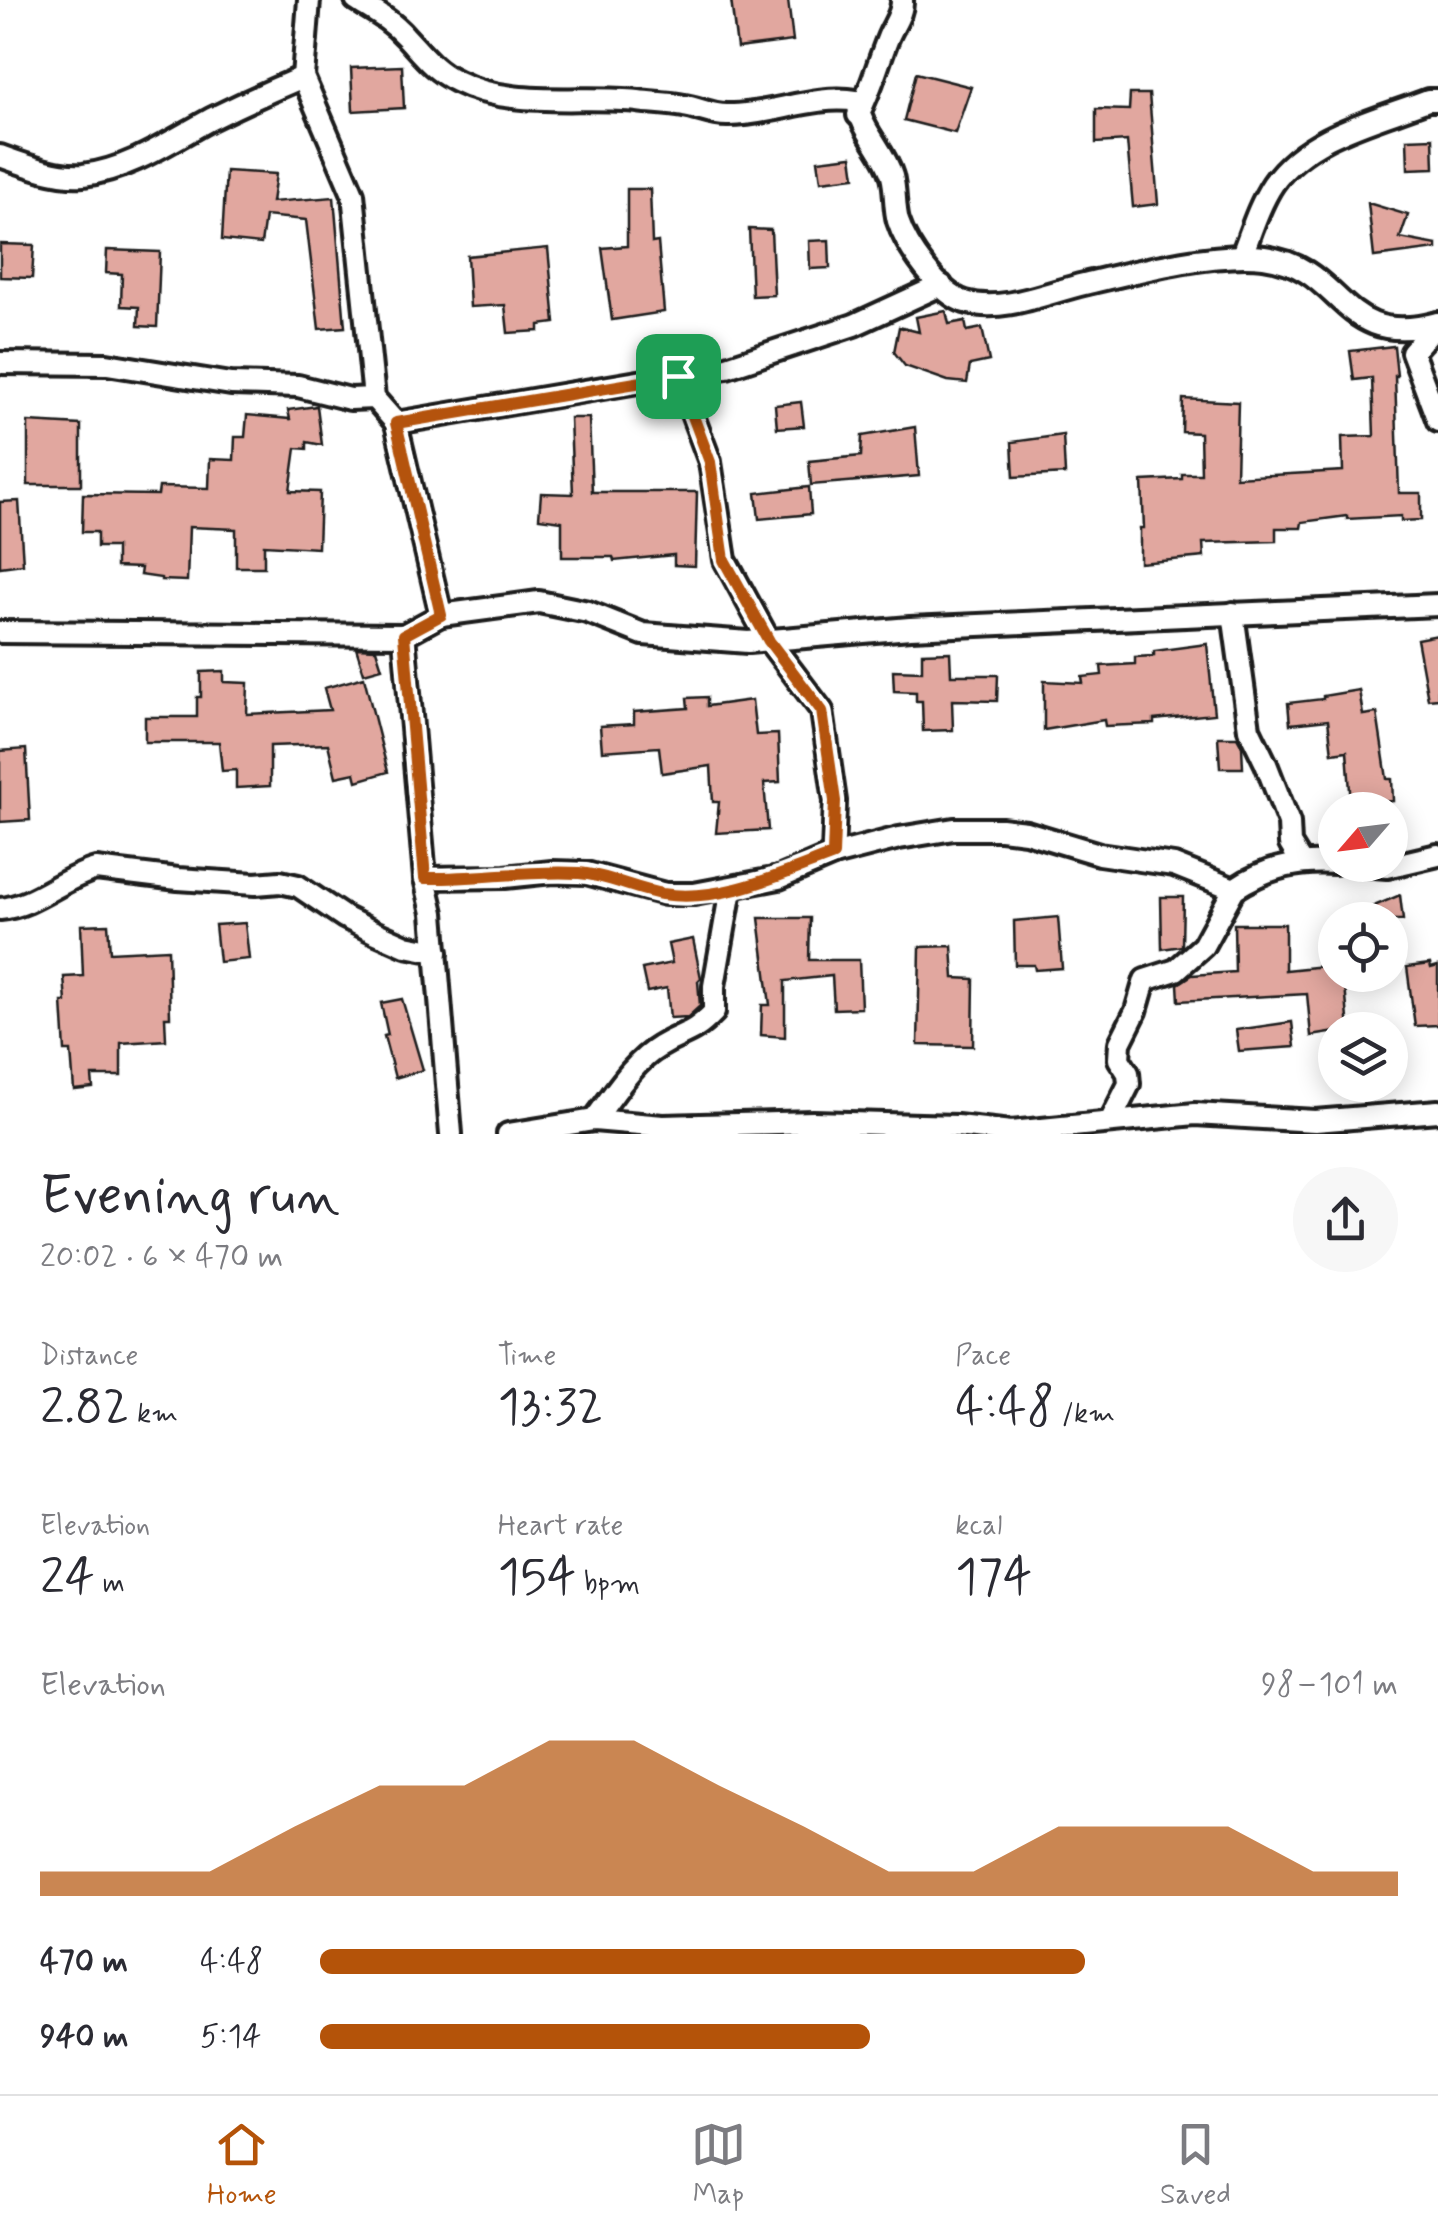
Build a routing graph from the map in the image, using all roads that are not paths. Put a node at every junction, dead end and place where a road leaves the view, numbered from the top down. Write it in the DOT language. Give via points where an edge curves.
graph roads {
  1 [pos="308,0"];
  2 [pos="356,0"];
  3 [pos="902,0"];
  4 [pos="304,77"];
  5 [pos="1438,100"];
  6 [pos="858,114"];
  7 [pos="0,156"];
  8 [pos="1242,255"];
  9 [pos="941,285"];
  10 [pos="1438,323"];
  11 [pos="0,362"];
  12 [pos="678,376"];
  13 [pos="374,398"];
  14 [pos="1438,421"];
  15 [pos="396,423"];
  16 [pos="1438,606"];
  17 [pos="1233,613"];
  18 [pos="441,615"];
  19 [pos="0,632"];
  20 [pos="404,635"];
  21 [pos="769,641"];
  22 [pos="833,855"];
  23 [pos="1438,855"];
  24 [pos="1301,862"];
  25 [pos="1318,862"];
  26 [pos="1408,864"];
  27 [pos="425,878"];
  28 [pos="1234,888"];
  29 [pos="732,889"];
  30 [pos="0,909"];
  31 [pos="437,952"];
  32 [pos="1438,1111"];
  33 [pos="594,1120"];
  34 [pos="1110,1120"];
  35 [pos="451,1134"];
  36 [pos="508,1134"];
  1 -- 4 [label="street"];
  2 -- 6 [label="street" via="438,71 480,91 620,99 723,116 764,114 832,97 857,101"];
  3 -- 6 [label="street"];
  4 -- 7 [label="street" via="107,169 56,173"];
  4 -- 13 [label="street" via="352,194"];
  5 -- 8 [label="street" via="1306,151 1274,183"];
  6 -- 9 [label="street" via="892,175 898,222"];
  8 -- 9 [label="street" via="1138,270 1006,304 960,301"];
  8 -- 10 [label="street" via="1290,262 1364,322 1388,330"];
  9 -- 12 [label="street" via="806,343"];
  10 -- 14 [label="street" via="1412,352"];
  11 -- 13 [label="street" via="106,364"];
  12 -- 15 [label="street"];
  12 -- 21 [label="street" via="710,462 724,560"];
  13 -- 15 [label="street"];
  15 -- 18 [label="street"];
  16 -- 17 [label="street"];
  17 -- 21 [label="street"];
  17 -- 24 [label="street" via="1249,729"];
  18 -- 20 [label="street"];
  18 -- 21 [label="street" via="539,602 643,634"];
  19 -- 20 [label="street"];
  20 -- 27 [label="street"];
  21 -- 22 [label="street" via="822,711 835,801"];
  22 -- 28 [label="street" via="954,828 1001,829 1174,865"];
  22 -- 29 [label="street"];
  23 -- 26 [label="street"];
  24 -- 25 [label="street"];
  24 -- 28 [label="street"];
  27 -- 29 [label="street" via="552,872 664,894"];
  27 -- 31 [label="street"];
  28 -- 34 [label="street" via="1202,946 1176,970 1145,980 1120,1043 1128,1084"];
  29 -- 33 [label="street" via="714,1012 695,1032 638,1064"];
  30 -- 31 [label="street" via="96,870 280,882 406,946"];
  31 -- 35 [label="street"];
  32 -- 34 [label="street" via="1315,1121 1195,1114"];
  33 -- 34 [label="street" via="1010,1132"];
  33 -- 36 [label="street"];
}
